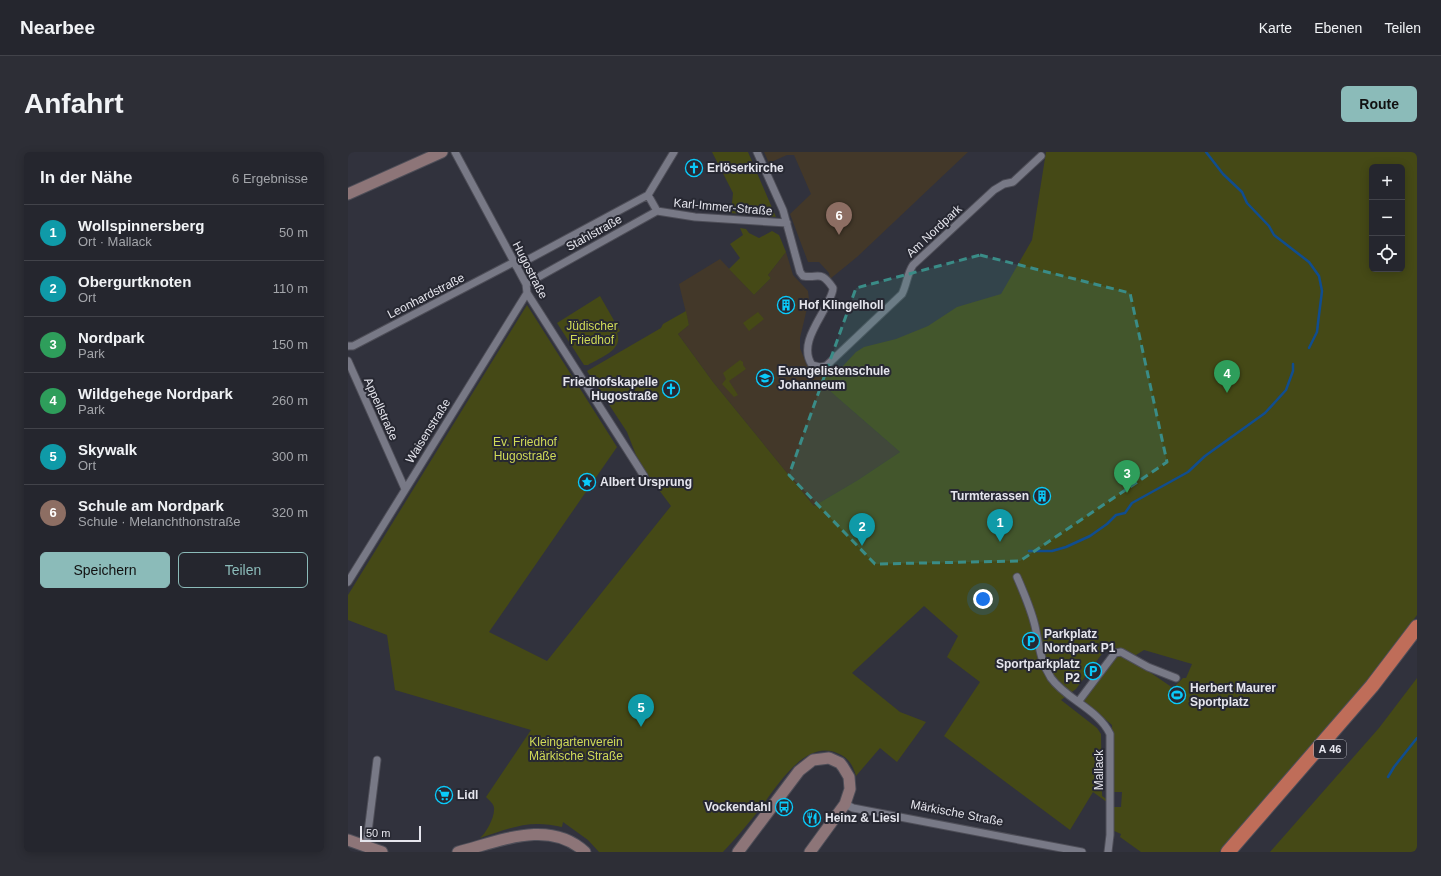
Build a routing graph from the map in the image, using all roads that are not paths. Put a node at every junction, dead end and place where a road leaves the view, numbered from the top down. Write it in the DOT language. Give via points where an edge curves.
graph roads {
  1 [pos="442,152"];
  2 [pos="455,152"];
  3 [pos="674,152"];
  4 [pos="757,152"];
  5 [pos="1041,156"];
  6 [pos="348,194"];
  7 [pos="648,195"];
  8 [pos="657,211"];
  9 [pos="787,223"];
  10 [pos="515,264"];
  11 [pos="526,284"];
  12 [pos="527,293"];
  13 [pos="348,346"];
  14 [pos="348,361"];
  15 [pos="644,476"];
  16 [pos="405,489"];
  17 [pos="1017,577"];
  18 [pos="348,582"];
  19 [pos="1417,627"];
  20 [pos="1417,642"];
  21 [pos="1176,678"];
  22 [pos="1078,702"];
  23 [pos="377,760"];
  24 [pos="845,804"];
  25 [pos="348,840"];
  26 [pos="366,848"];
  27 [pos="382,852"];
  28 [pos="458,852"];
  29 [pos="585,852"];
  30 [pos="738,852"];
  31 [pos="810,852"];
  32 [pos="1082,852"];
  33 [pos="1108,852"];
  34 [pos="1228,852"];
  35 [pos="1240,852"];
  1 -- 6 [label="main road"];
  2 -- 10 [label="street, Hugostraße"];
  3 -- 7 [label="street"];
  4 -- 9 [label="street"];
  5 -- 9 [label="street, Am Nordpark" via="1014,182 994,190 913,265 908,272 902,294 826,366 812,366 808,344 833,288 817,274 802,276"];
  7 -- 8 [label="street"];
  7 -- 10 [label="street, Stahlstraße"];
  8 -- 9 [label="street, Karl-Immer-Straße" via="686,216"];
  8 -- 11 [label="street, Stahlstraße"];
  10 -- 11 [label="street, Hugostraße"];
  10 -- 13 [label="street, Leonhardstraße" via="354,346"];
  11 -- 12 [label="street, Hugostraße"];
  12 -- 15 [label="street, Hugostraße"];
  12 -- 16 [label="street, Waisenstraße"];
  14 -- 16 [label="street, Appellstraße"];
  16 -- 18 [label="street, Waisenstraße"];
  17 -- 22 [label="street, Mallack" via="1030,608 1039,654 1046,669 1060,688"];
  19 -- 34 [label="highway, A 46" via="1372,686"];
  20 -- 35 [label="highway, A 46" via="1376,695"];
  21 -- 22 [label="street" via="1121,652 1115,653"];
  22 -- 33 [label="street, Mallack" via="1106,724 1110,734"];
  23 -- 26 [label="street"];
  24 -- 30 [label="main road" via="851,785 843,767 830,758 813,760 799,771"];
  24 -- 31 [label="main road"];
  24 -- 32 [label="street, Märkische Straße" via="853,808"];
  25 -- 26 [label="main road"];
  26 -- 27 [label="main road"];
  28 -- 29 [label="main road" via="529,834 544,833 567,839"];
}
